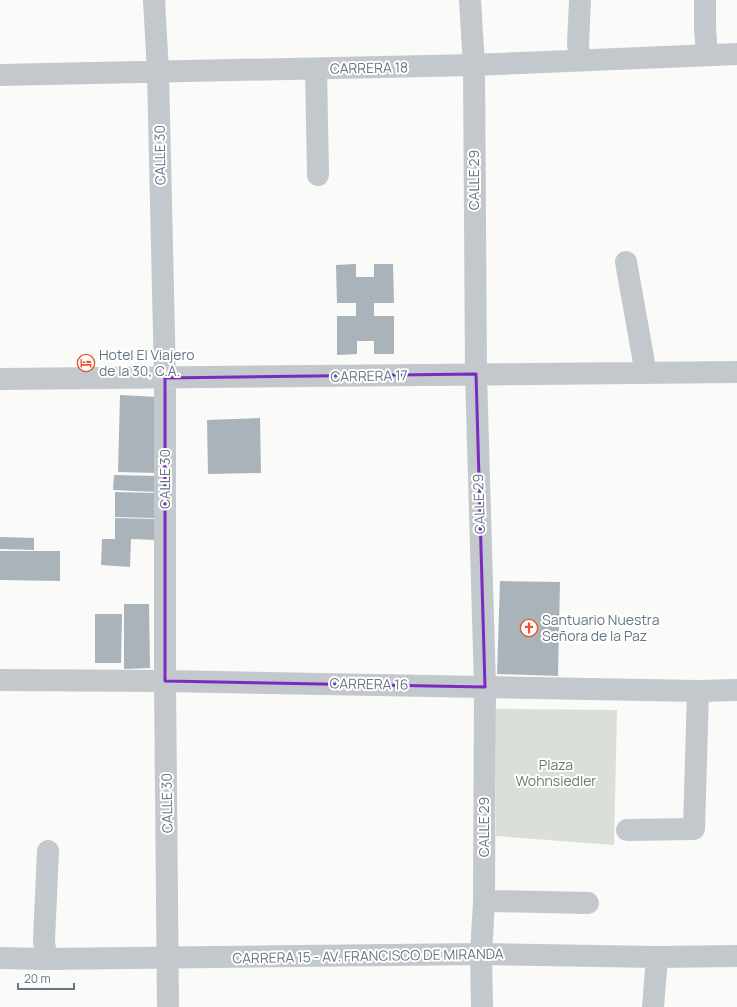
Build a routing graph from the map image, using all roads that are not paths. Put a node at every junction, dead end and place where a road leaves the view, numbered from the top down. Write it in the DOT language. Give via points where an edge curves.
graph roads {
  1 [pos="154,0"];
  2 [pos="470,0"];
  3 [pos="580,0"];
  4 [pos="705,0"];
  5 [pos="737,54"];
  6 [pos="707,55"];
  7 [pos="580,60"];
  8 [pos="474,65"];
  9 [pos="316,69"];
  10 [pos="158,71"];
  11 [pos="0,75"];
  12 [pos="318,175"];
  13 [pos="626,262"];
  14 [pos="644,372"];
  15 [pos="737,372"];
  16 [pos="476,374"];
  17 [pos="165,378"];
  18 [pos="0,379"];
  19 [pos="0,680"];
  20 [pos="165,681"];
  21 [pos="484,687"];
  22 [pos="737,690"];
  23 [pos="698,691"];
  24 [pos="626,830"];
  25 [pos="48,851"];
  26 [pos="484,902"];
  27 [pos="588,903"];
  28 [pos="481,954"];
  29 [pos="737,956"];
  30 [pos="657,957"];
  31 [pos="0,958"];
  32 [pos="169,958"];
  33 [pos="46,959"];
  34 [pos="168,1007"];
  35 [pos="482,1007"];
  36 [pos="653,1007"];
  1 -- 10 [label="street, CALLE 30"];
  2 -- 8 [label="street, CALLE 29"];
  3 -- 7 [label="street"];
  4 -- 6 [label="street"];
  5 -- 6 [label="street, CARRERA 18"];
  6 -- 7 [label="street, CARRERA 18"];
  7 -- 8 [label="street, CARRERA 18"];
  8 -- 9 [label="street, CARRERA 18"];
  8 -- 16 [label="street, CALLE 29"];
  9 -- 10 [label="street, CARRERA 18"];
  9 -- 12 [label="street"];
  10 -- 11 [label="street, CARRERA 18"];
  10 -- 17 [label="street, CALLE 30"];
  13 -- 14 [label="street"];
  14 -- 15 [label="street, CARRERA 17"];
  14 -- 16 [label="street, CARRERA 17"];
  16 -- 17 [label="street, CARRERA 17"];
  16 -- 21 [label="street, CALLE 29"];
  17 -- 18 [label="street, CARRERA 17"];
  17 -- 20 [label="street, CALLE 30"];
  19 -- 20 [label="street, CARRERA 16"];
  20 -- 21 [label="street, CARRERA 16"];
  20 -- 32 [label="street, CALLE 30"];
  21 -- 23 [label="street, CARRERA 16"];
  21 -- 26 [label="street, CALLE 29"];
  22 -- 23 [label="street, CARRERA 16"];
  23 -- 24 [label="street" via="694,829"];
  25 -- 33 [label="street" via="44,940"];
  26 -- 27 [label="street"];
  26 -- 28 [label="street, CALLE 29"];
  28 -- 30 [label="street, CARRERA 15 - AV. FRANCISCO DE MIRANDA"];
  28 -- 32 [label="street, CARRERA 15 - AV. FRANCISCO DE MIRANDA"];
  28 -- 35 [label="street, CALLE 29"];
  29 -- 30 [label="street, CARRERA 15 - AV. FRANCISCO DE MIRANDA"];
  30 -- 36 [label="street"];
  31 -- 33 [label="street, CARRERA 15 - AV. FRANCISCO DE MIRANDA"];
  32 -- 33 [label="street, CARRERA 15 - AV. FRANCISCO DE MIRANDA"];
  32 -- 34 [label="street, CALLE 30"];
}
